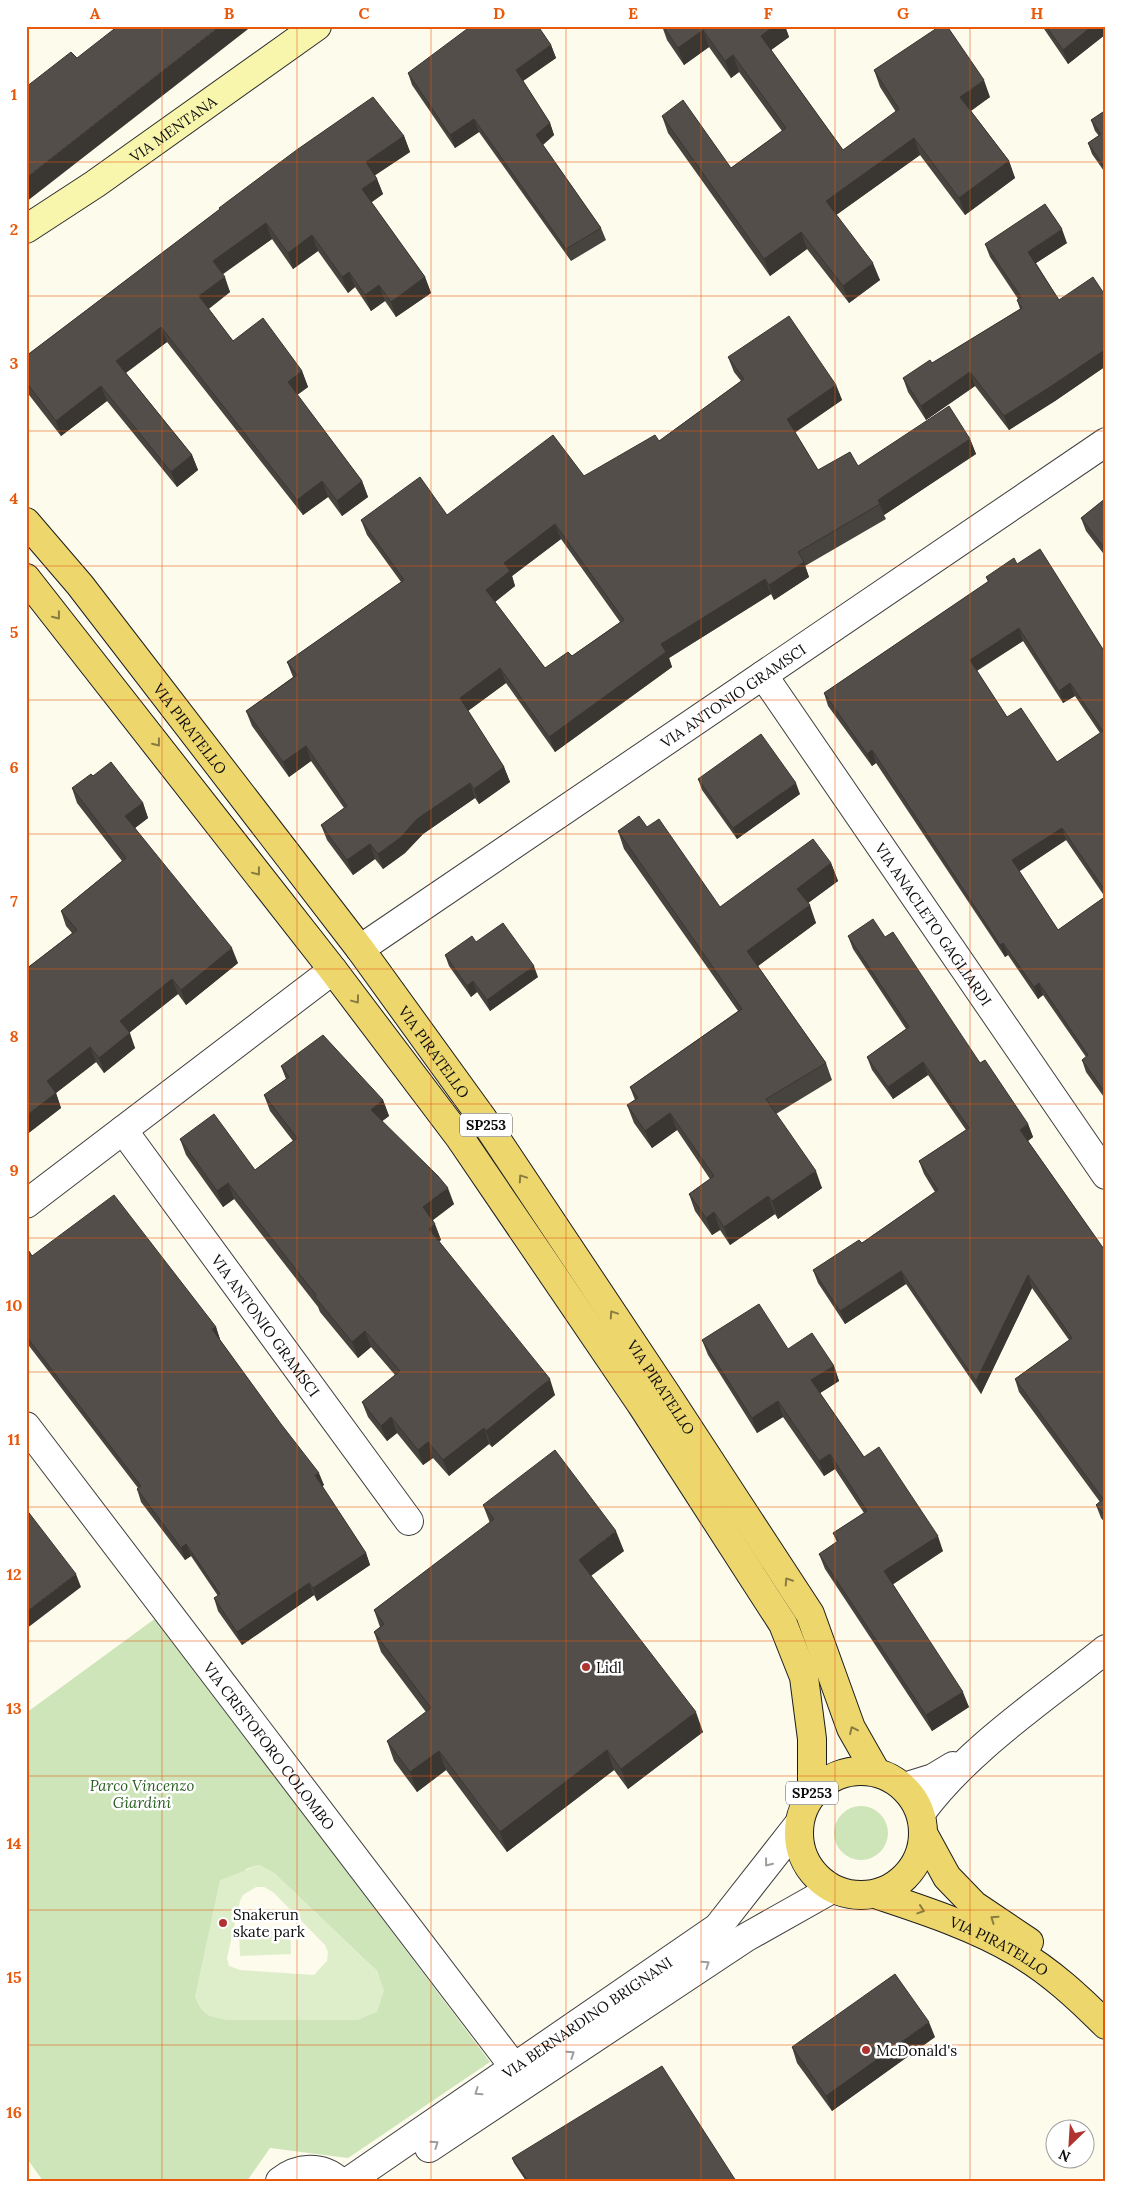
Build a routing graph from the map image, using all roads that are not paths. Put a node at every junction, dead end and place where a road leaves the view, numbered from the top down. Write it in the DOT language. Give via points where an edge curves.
graph roads {
  1 [pos="317,26"];
  2 [pos="26,229"];
  3 [pos="1106,442"];
  4 [pos="26,522"];
  5 [pos="26,578"];
  6 [pos="763,675"];
  7 [pos="360,949"];
  8 [pos="333,970"];
  9 [pos="122,1130"];
  10 [pos="1106,1175"];
  11 [pos="26,1204"];
  12 [pos="26,1426"];
  13 [pos="410,1521"];
  14 [pos="1106,1649"];
  15 [pos="976,1753"];
  16 [pos="876,1772"];
  17 [pos="904,1787"];
  18 [pos="812,1793"];
  19 [pos="922,1824"];
  20 [pos="798,1825"];
  21 [pos="832,1889"];
  22 [pos="875,1894"];
  23 [pos="1106,2023"];
  24 [pos="514,2067"];
  25 [pos="280,2181"];
  26 [pos="339,2181"];
  27 [pos="349,2181"];
  28 [pos="380,2181"];
  1 -- 2 [label="main road, VIA MENTANA" via="95,184"];
  3 -- 6 [label="street, VIA ANTONIO GRAMSCI"];
  4 -- 7 [label="main road, VIA PIRATELLO / SP253" via="80,585"];
  5 -- 8 [label="main road, VIA PIRATELLO / SP253, one-way"];
  6 -- 7 [label="street, VIA ANTONIO GRAMSCI"];
  6 -- 10 [label="street, VIA ANACLETO GAGLIARDI"];
  16 -- 7 [label="main road, VIA PIRATELLO / SP253, one-way" via="851,1728 810,1614 483,1119"];
  8 -- 9 [label="street"];
  8 -- 18 [label="main road, VIA PIRATELLO / SP253, one-way" via="460,1138 640,1404 783,1624 804,1677 812,1739"];
  9 -- 11 [label="street"];
  9 -- 13 [label="street, VIA ANTONIO GRAMSCI"];
  12 -- 24 [label="street, VIA CRISTOFORO COLOMBO"];
  14 -- 15 [label="street"];
  15 -- 17 [label="street" via="933,1778"];
  15 -- 19 [label="street" via="937,1791"];
  16 -- 17 [label="main road, VIA PIRATELLO / SP253"];
  16 -- 18 [label="main road, VIA PIRATELLO / SP253" via="858,1770 841,1774 825,1781"];
  17 -- 19 [label="main road, VIA PIRATELLO / SP253" via="914,1800"];
  18 -- 20 [label="main road, VIA PIRATELLO / SP253"];
  19 -- 22 [label="main road, VIA PIRATELLO / SP253" via="920,1855 910,1873 894,1886"];
  23 -- 19 [label="main road, VIA PIRATELLO / SP253, one-way" via="1081,1987 1051,1956 974,1905 947,1877"];
  20 -- 21 [label="main road, VIA PIRATELLO / SP253" via="799,1844 805,1862 817,1878"];
  20 -- 24 [label="street, VIA BERNARDINO BRIGNANI, one-way" via="718,1927"];
  21 -- 22 [label="main road, VIA PIRATELLO / SP253" via="861,1896"];
  28 -- 21 [label="street, VIA BERNARDINO BRIGNANI, one-way" via="744,1938"];
  22 -- 23 [label="main road, VIA PIRATELLO / SP253, one-way" via="938,1915 1017,1952 1076,1995"];
  24 -- 27 [label="street, VIA BERNARDINO BRIGNANI, one-way"];
  25 -- 26 [label="street" via="298,2171 310,2169 322,2171"];
}
